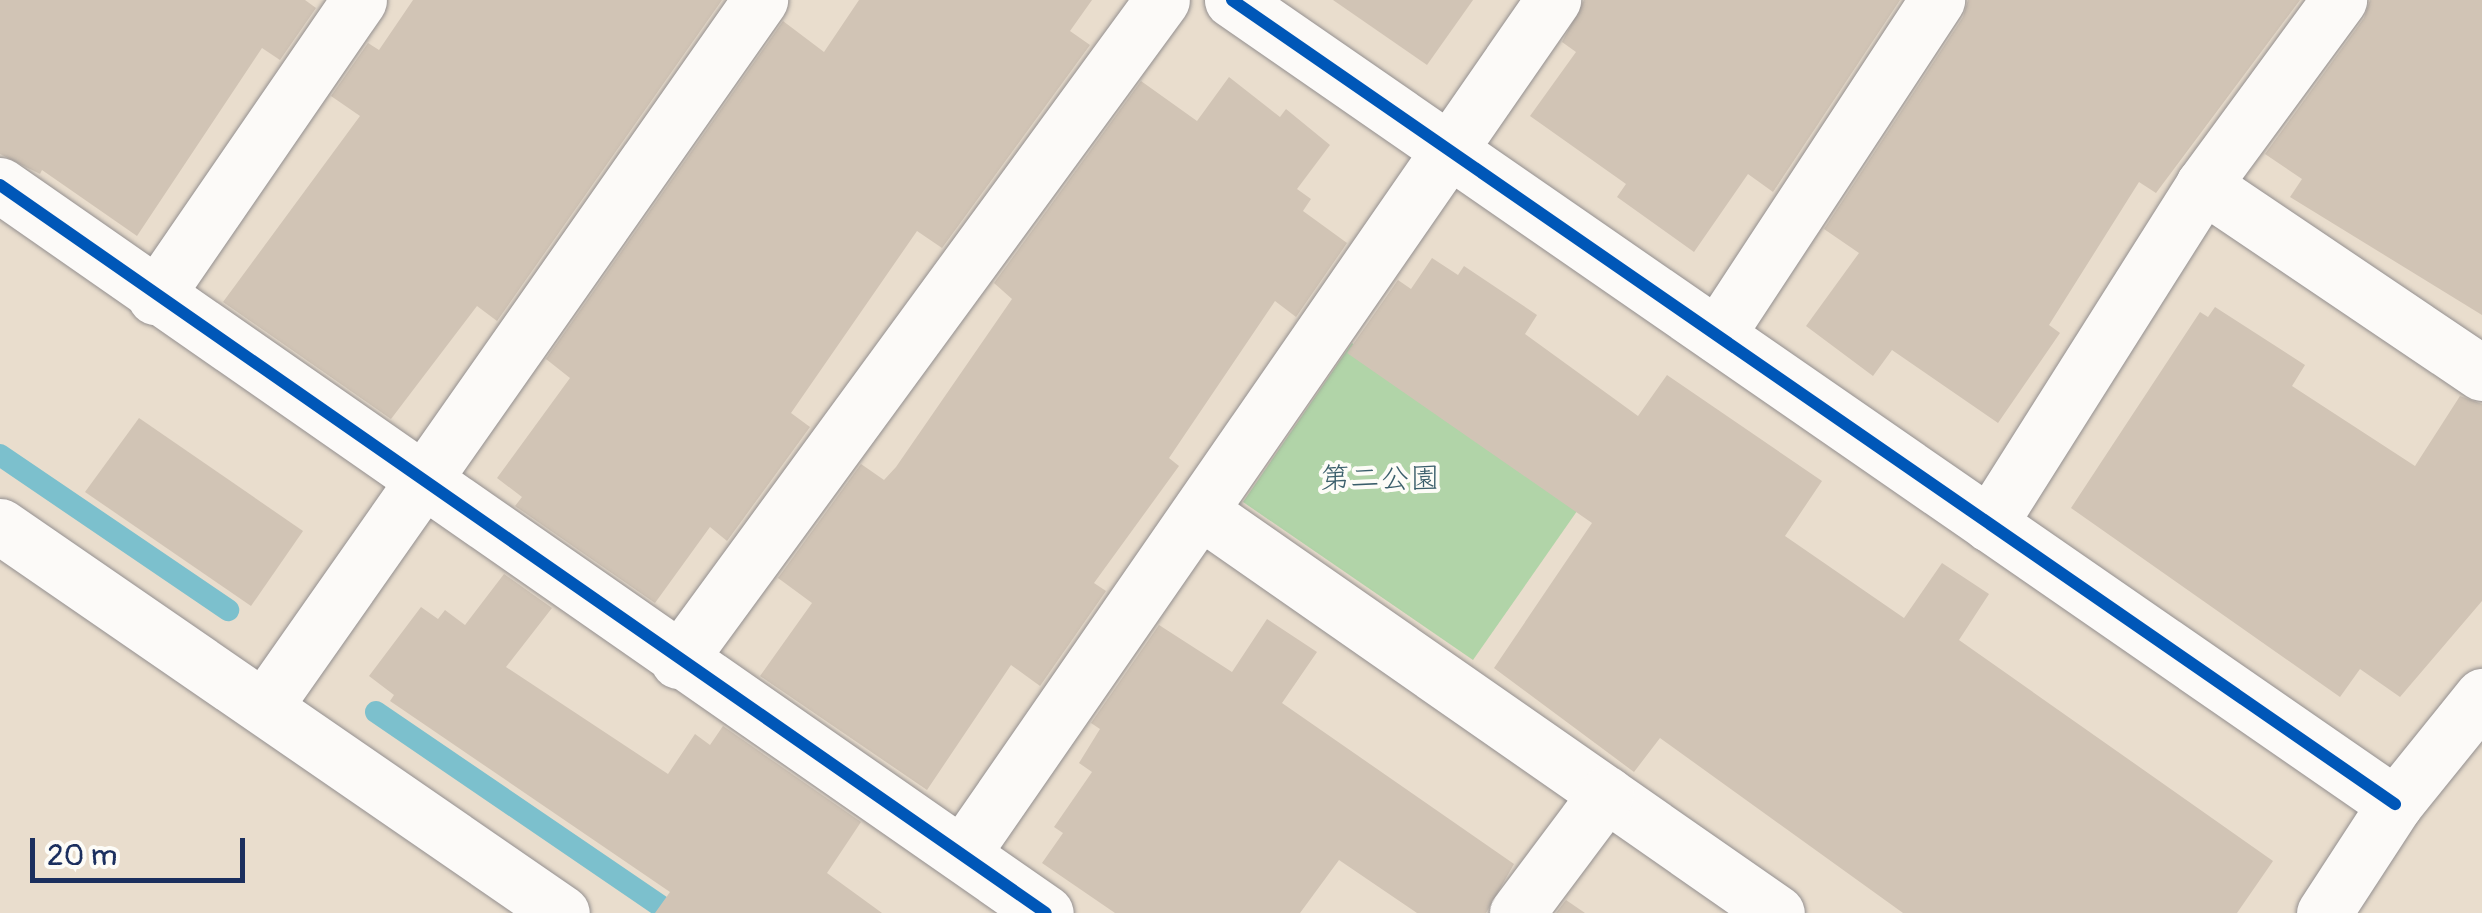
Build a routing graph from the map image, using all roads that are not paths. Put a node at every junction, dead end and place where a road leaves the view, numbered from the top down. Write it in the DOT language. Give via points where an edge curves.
graph roads {
  1 [pos="359,0"];
  2 [pos="760,0"];
  3 [pos="1162,0"];
  4 [pos="1232,0"];
  5 [pos="1554,0"];
  6 [pos="1937,0"];
  7 [pos="2339,0"];
  8 [pos="1450,152"];
  9 [pos="2202,184"];
  10 [pos="0,186"];
  11 [pos="156,297"];
  12 [pos="1717,336"];
  13 [pos="2482,373"];
  14 [pos="422,484"];
  15 [pos="1200,511"];
  16 [pos="1989,524"];
  17 [pos="0,526"];
  18 [pos="678,661"];
  19 [pos="2482,696"];
  20 [pos="264,707"];
  21 [pos="1606,794"];
  22 [pos="2395,804"];
  23 [pos="962,854"];
  24 [pos="562,913"];
  25 [pos="1046,913"];
  26 [pos="1517,913"];
  27 [pos="1777,913"];
  28 [pos="2324,913"];
  1 -- 11 [label="street"];
  2 -- 14 [label="street"];
  3 -- 18 [label="street"];
  4 -- 8 [label="street"];
  5 -- 8 [label="street"];
  6 -- 12 [label="street"];
  7 -- 9 [label="street"];
  8 -- 12 [label="street"];
  8 -- 15 [label="street"];
  9 -- 13 [label="street"];
  9 -- 16 [label="street"];
  10 -- 11 [label="street"];
  11 -- 14 [label="street"];
  12 -- 16 [label="street"];
  14 -- 18 [label="street"];
  14 -- 20 [label="street"];
  15 -- 21 [label="street"];
  15 -- 23 [label="street"];
  16 -- 22 [label="street"];
  17 -- 20 [label="street"];
  18 -- 23 [label="street"];
  19 -- 22 [label="street"];
  20 -- 24 [label="street"];
  21 -- 26 [label="street"];
  21 -- 27 [label="street"];
  22 -- 28 [label="street"];
  23 -- 25 [label="street"];
}
